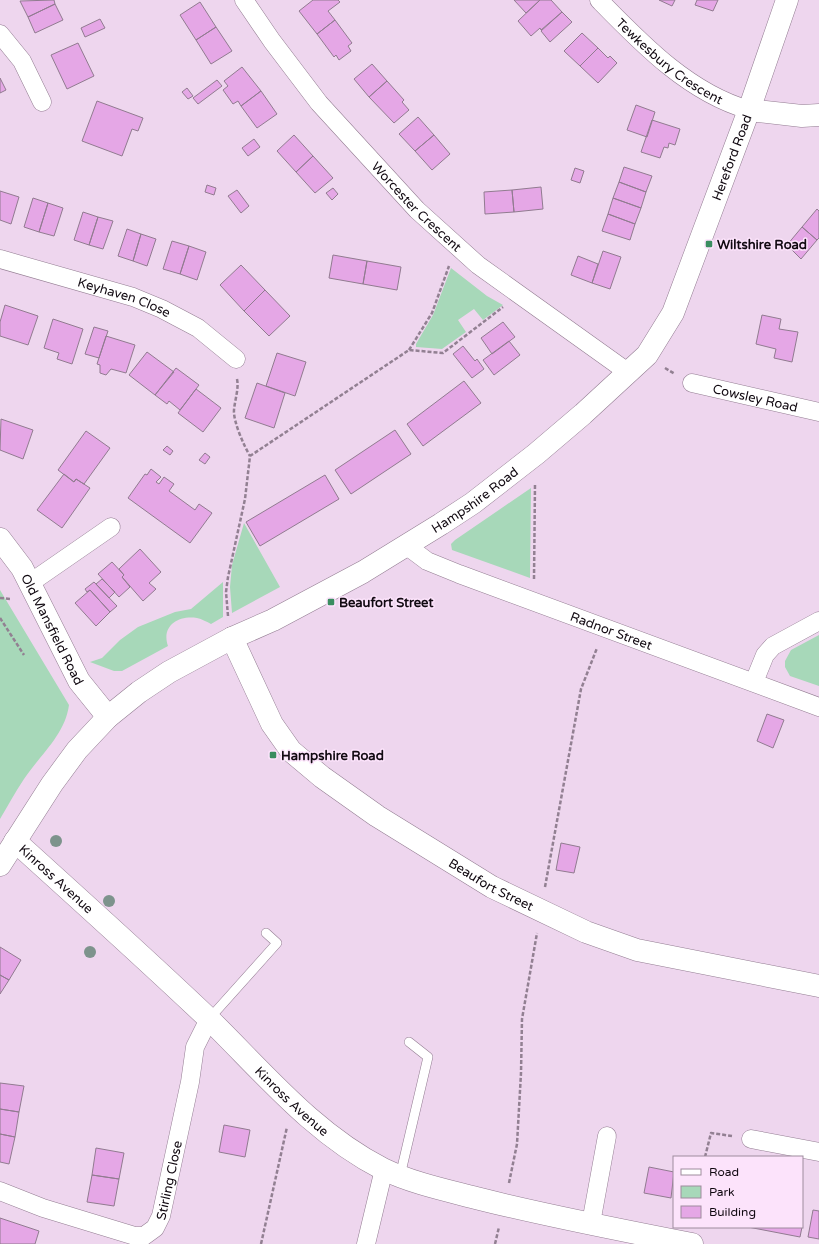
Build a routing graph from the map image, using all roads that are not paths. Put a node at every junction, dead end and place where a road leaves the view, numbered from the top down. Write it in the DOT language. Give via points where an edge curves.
graph roads {
  1 [pos="244,0"];
  2 [pos="599,0"];
  3 [pos="787,0"];
  4 [pos="0,34"];
  5 [pos="42,102"];
  6 [pos="749,110"];
  7 [pos="819,115"];
  8 [pos="0,259"];
  9 [pos="673,313"];
  10 [pos="236,359"];
  11 [pos="629,372"];
  12 [pos="692,383"];
  13 [pos="819,412"];
  14 [pos="111,527"];
  15 [pos="0,539"];
  16 [pos="407,546"];
  17 [pos="30,583"];
  18 [pos="819,621"];
  19 [pos="232,638"];
  20 [pos="754,682"];
  21 [pos="819,707"];
  22 [pos="108,717"];
  23 [pos="15,841"];
  24 [pos="0,865"];
  25 [pos="266,933"];
  26 [pos="819,986"];
  27 [pos="209,1019"];
  28 [pos="409,1042"];
  29 [pos="607,1136"];
  30 [pos="751,1139"];
  31 [pos="819,1152"];
  32 [pos="392,1173"];
  33 [pos="0,1191"];
  34 [pos="591,1223"];
  35 [pos="640,1239"];
  36 [pos="147,1240"];
  37 [pos="366,1244"];
  38 [pos="692,1244"];
  1 -- 11 [label="street, Worcester Crescent" via="276,47 340,128 417,210 456,247 519,295"];
  2 -- 6 [label="street, Tewkesbury Crescent" via="658,57 710,96"];
  3 -- 6 [label="street, Hereford Road"];
  4 -- 5 [label="street" via="22,61"];
  6 -- 7 [label="street" via="802,116"];
  6 -- 9 [label="street, Hereford Road"];
  8 -- 10 [label="street, Keyhaven Close" via="133,297 162,309 198,328"];
  9 -- 11 [label="street, Hampshire Road" via="648,355"];
  11 -- 16 [label="street, Hampshire Road" via="536,454 473,503"];
  12 -- 13 [label="street, Cowsley Road"];
  14 -- 17 [label="street"];
  15 -- 17 [label="street, Old Mansfield Road"];
  16 -- 19 [label="street, Hampshire Road" via="316,598"];
  16 -- 20 [label="street, Radnor Street" via="436,565"];
  17 -- 22 [label="street, Old Mansfield Road" via="79,681"];
  18 -- 20 [label="street" via="773,646 765,655"];
  19 -- 22 [label="street, Hampshire Road" via="158,679"];
  19 -- 26 [label="street, Beaufort Street" via="272,724 291,751 322,777 377,816 492,887 586,932 637,950"];
  20 -- 21 [label="street, Radnor Street"];
  22 -- 23 [label="street, Hampshire Road" via="77,750"];
  23 -- 24 [label="street, Hampshire Road"];
  23 -- 27 [label="street, Kinross Avenue"];
  25 -- 27 [label="lane" via="277,943"];
  27 -- 32 [label="street, Kinross Avenue" via="309,1118 346,1147"];
  27 -- 36 [label="street, Stirling Close" via="195,1047 190,1082 161,1216"];
  28 -- 32 [label="lane" via="428,1056"];
  29 -- 34 [label="street"];
  30 -- 31 [label="street"];
  32 -- 34 [label="street, Kinross Avenue" via="504,1205"];
  32 -- 37 [label="street"];
  33 -- 36 [label="street, Stirling Close" via="43,1208"];
  34 -- 35 [label="street, Kinross Avenue"];
  35 -- 38 [label="street, Kinross Avenue"];
}
